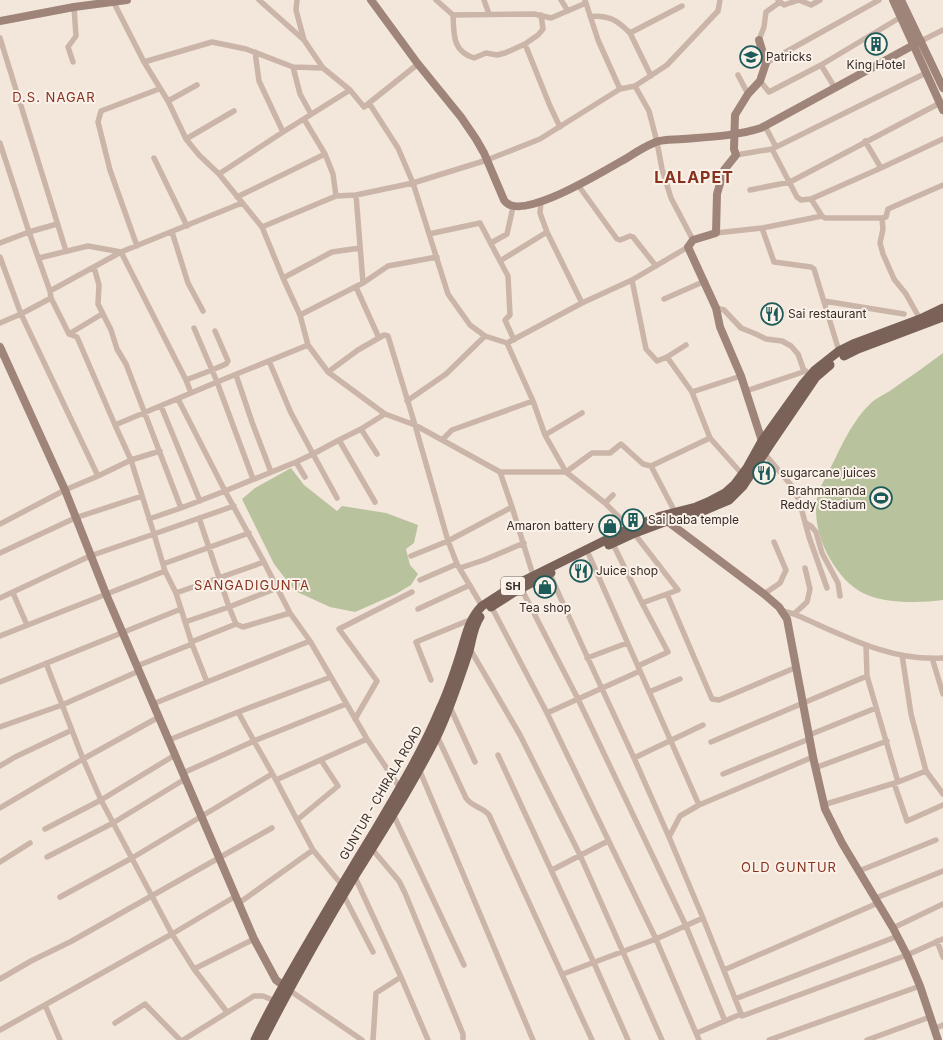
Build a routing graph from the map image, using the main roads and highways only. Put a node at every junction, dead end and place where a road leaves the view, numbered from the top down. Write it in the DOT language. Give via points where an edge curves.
graph roads {
  1 [pos="943,308"];
  2 [pos="943,317"];
  3 [pos="664,519"];
  4 [pos="632,530"];
  5 [pos="487,605"];
  6 [pos="286,988"];
  7 [pos="255,1040"];
  8 [pos="263,1040"];
  1 -- 3 [label="main road, GUNTUR - CHIRALA ROAD / SH" via="862,340 839,351 808,372 731,488 718,498 675,512"];
  2 -- 3 [label="main road, GUNTUR - CHIRALA ROAD / SH" via="858,349 827,367 816,377 743,486 729,500 703,511"];
  3 -- 4 [label="main road, GUNTUR - CHIRALA ROAD / SH"];
  4 -- 5 [label="main road, GUNTUR - CHIRALA ROAD / SH" via="613,544"];
  4 -- 5 [label="main road, GUNTUR - CHIRALA ROAD / SH" via="533,575"];
  5 -- 6 [label="main road, GUNTUR - CHIRALA ROAD / SH" via="477,622 450,707 437,736 344,896"];
  5 -- 6 [label="main road, GUNTUR - CHIRALA ROAD / SH" via="472,619 440,710 421,749 342,884"];
  6 -- 7 [label="main road, GUNTUR - CHIRALA ROAD / SH" via="275,1001"];
  6 -- 8 [label="main road, GUNTUR - CHIRALA ROAD / SH"];
}
